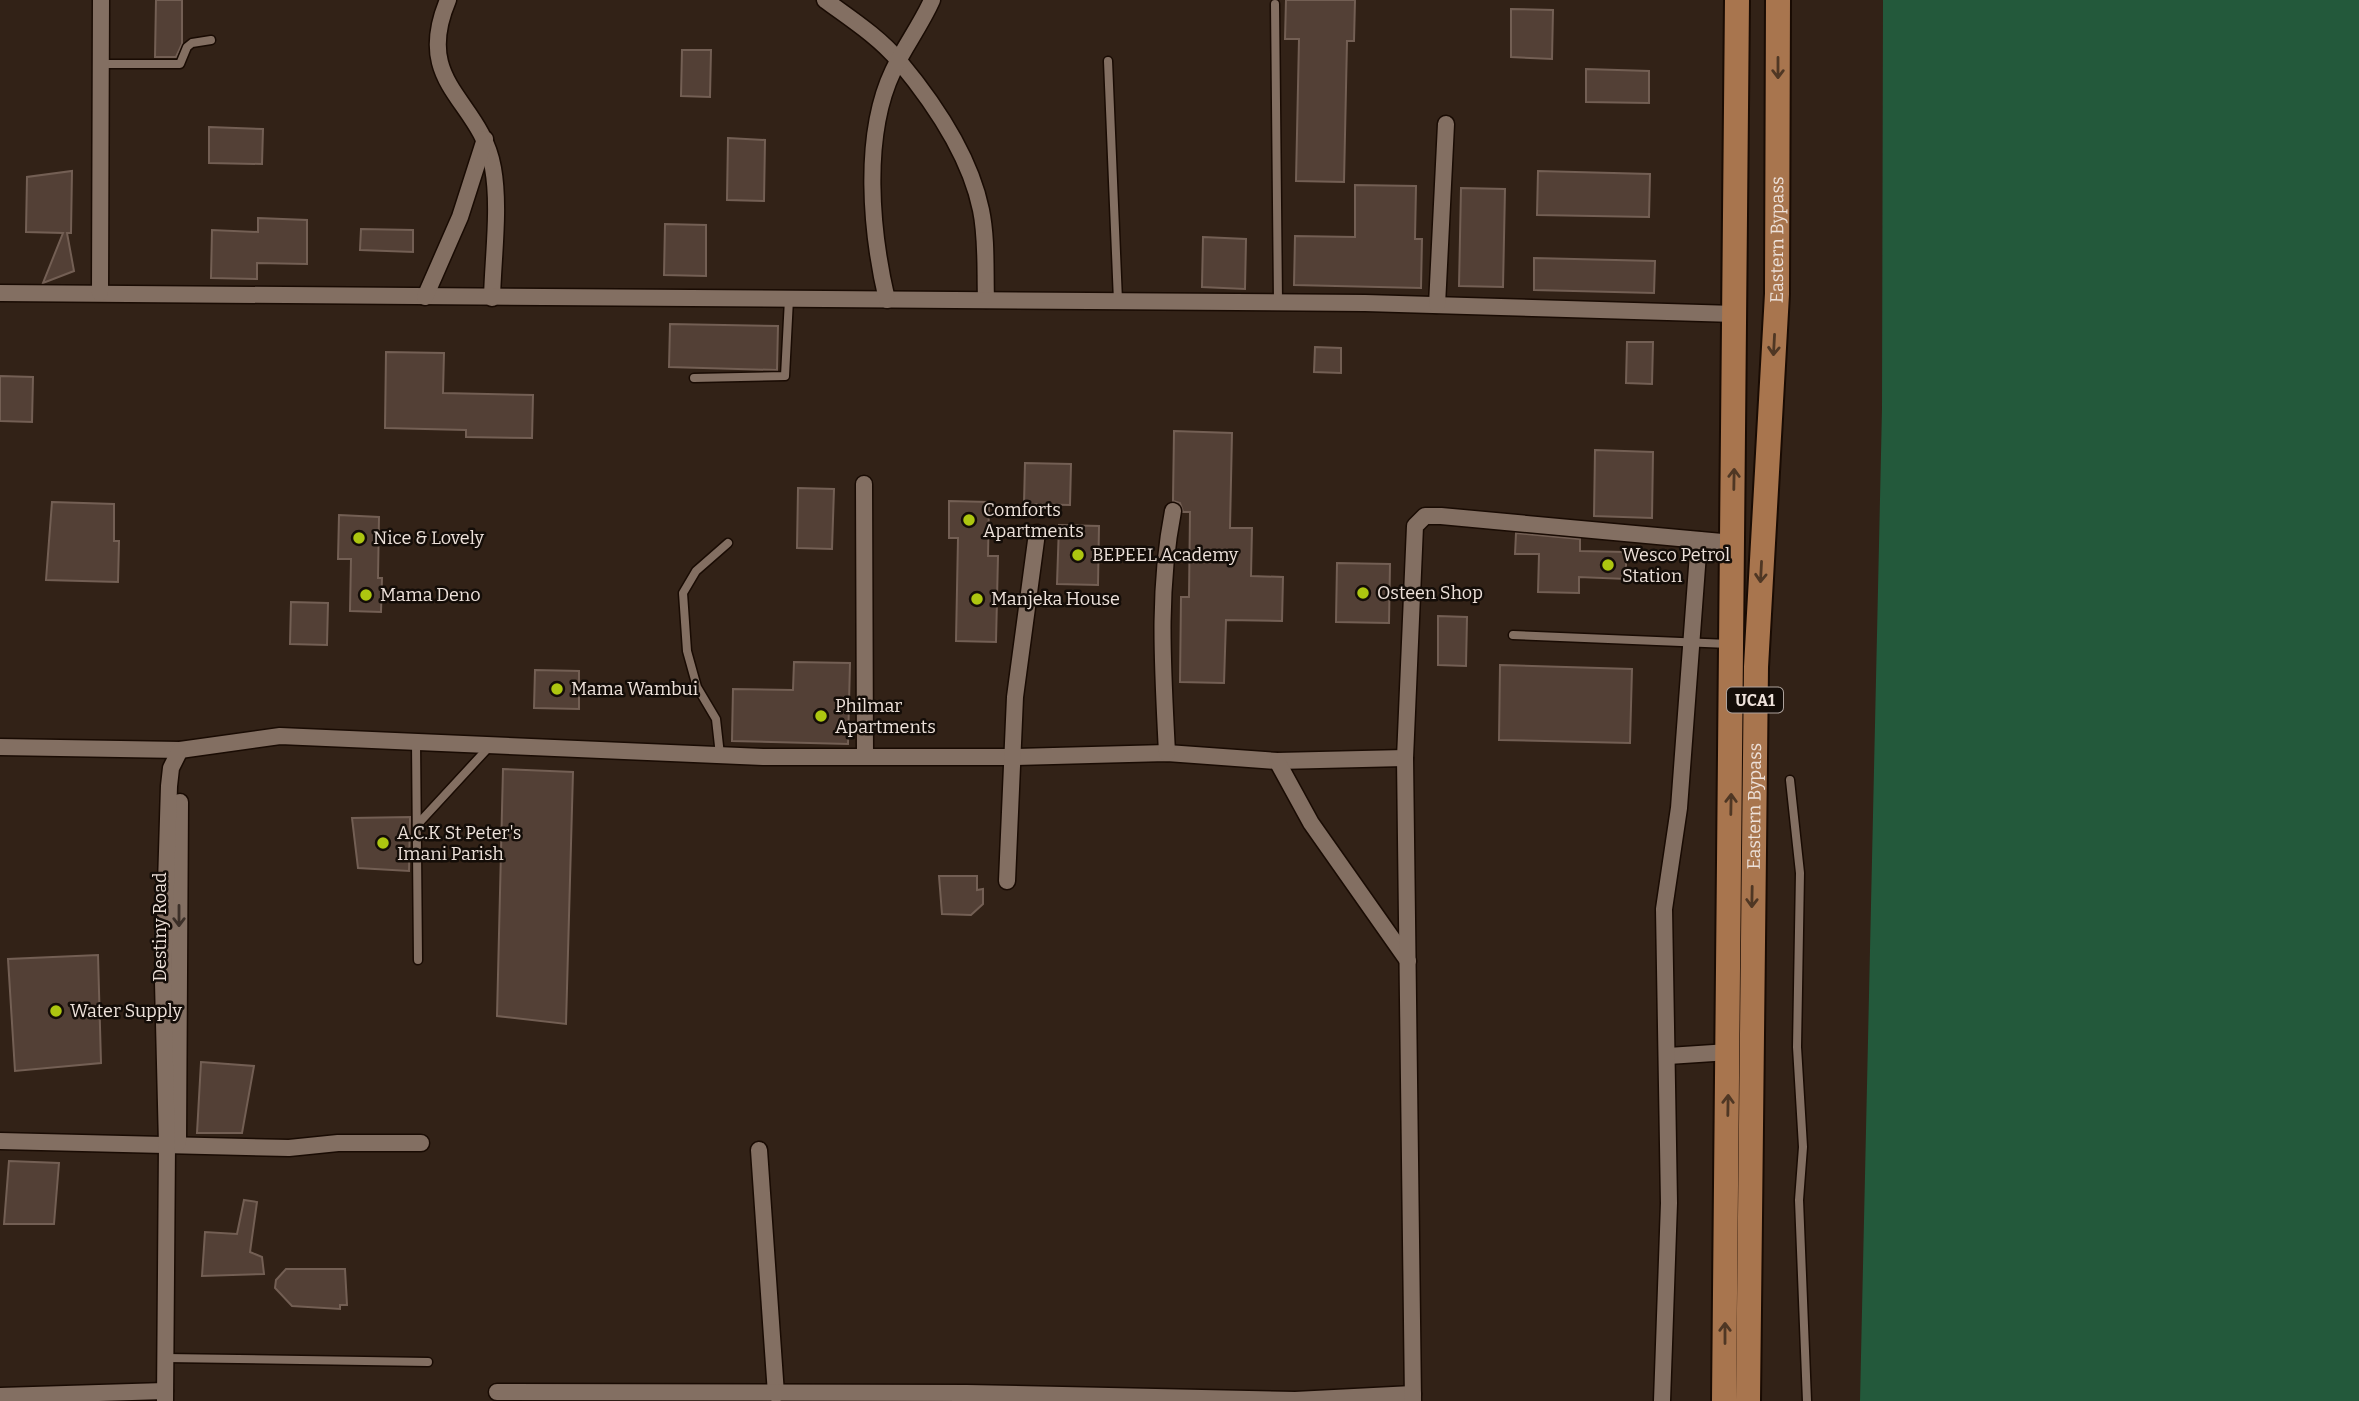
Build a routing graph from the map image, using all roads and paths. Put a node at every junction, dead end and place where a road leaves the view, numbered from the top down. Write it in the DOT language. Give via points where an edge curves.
graph roads {
  1 [pos="101,0"];
  2 [pos="448,0"];
  3 [pos="825,0"];
  4 [pos="932,0"];
  5 [pos="1737,0"];
  6 [pos="1778,0"];
  7 [pos="1275,4"];
  8 [pos="211,40"];
  9 [pos="899,61"];
  10 [pos="1108,61"];
  11 [pos="100,64"];
  12 [pos="1446,124"];
  13 [pos="485,139"];
  14 [pos="0,293"];
  15 [pos="100,293"];
  16 [pos="425,297"];
  17 [pos="492,298"];
  18 [pos="789,299"];
  19 [pos="887,300"];
  20 [pos="986,300"];
  21 [pos="1118,301"];
  22 [pos="1278,302"];
  23 [pos="1437,305"];
  24 [pos="1735,314"];
  25 [pos="694,378"];
  26 [pos="864,484"];
  27 [pos="1173,511"];
  28 [pos="1037,533"];
  29 [pos="1699,540"];
  30 [pos="728,542"];
  31 [pos="1733,543"];
  32 [pos="1513,635"];
  33 [pos="1691,642"];
  34 [pos="1732,644"];
  35 [pos="416,742"];
  36 [pos="491,745"];
  37 [pos="0,747"];
  38 [pos="180,750"];
  39 [pos="1167,753"];
  40 [pos="720,755"];
  41 [pos="865,756"];
  42 [pos="1013,757"];
  43 [pos="1405,758"];
  44 [pos="1276,761"];
  45 [pos="1790,780"];
  46 [pos="417,825"];
  47 [pos="1007,881"];
  48 [pos="418,960"];
  49 [pos="1408,961"];
  50 [pos="1729,1052"];
  51 [pos="1668,1056"];
  52 [pos="0,1141"];
  53 [pos="421,1143"];
  54 [pos="173,1145"];
  55 [pos="759,1150"];
  56 [pos="166,1358"];
  57 [pos="428,1362"];
  58 [pos="497,1392"];
  59 [pos="776,1394"];
  60 [pos="0,1396"];
  61 [pos="165,1396"];
  62 [pos="711,1397"];
  63 [pos="1413,1398"];
  64 [pos="1662,1401"];
  65 [pos="1724,1401"];
  66 [pos="1748,1401"];
  67 [pos="1807,1401"];
  1 -- 11 [label="street"];
  2 -- 13 [label="street" via="439,20 441,73"];
  3 -- 9 [label="street"];
  4 -- 9 [label="street"];
  5 -- 24 [label="main road, Eastern Bypass / UCA1"];
  6 -- 66 [label="main road, Eastern Bypass / UCA1, one-way" via="1777,294 1756,667"];
  7 -- 22 [label="lane"];
  8 -- 11 [label="lane" via="187,47 180,64"];
  9 -- 19 [label="street" via="882,106 873,154 876,255"];
  9 -- 20 [label="street" via="948,131 973,183 984,225"];
  10 -- 21 [label="lane"];
  11 -- 15 [label="street"];
  12 -- 23 [label="street"];
  13 -- 16 [label="street" via="460,217"];
  13 -- 17 [label="street" via="494,169"];
  14 -- 15 [label="street"];
  15 -- 16 [label="street"];
  16 -- 17 [label="street"];
  17 -- 18 [label="street"];
  18 -- 19 [label="street"];
  18 -- 25 [label="lane" via="785,376"];
  19 -- 20 [label="street"];
  20 -- 21 [label="street"];
  21 -- 22 [label="street"];
  22 -- 23 [label="street"];
  23 -- 24 [label="street"];
  31 -- 24 [label="main road, Eastern Bypass / UCA1, one-way"];
  26 -- 41 [label="street"];
  27 -- 39 [label="street" via="1161,609"];
  28 -- 42 [label="street"];
  29 -- 31 [label="street"];
  29 -- 33 [label="street"];
  29 -- 43 [label="street" via="1425,516 1415,526 1413,538"];
  30 -- 40 [label="lane" via="696,571 683,593 687,651 698,687 716,719"];
  31 -- 34 [label="main road, Eastern Bypass / UCA1"];
  32 -- 33 [label="lane"];
  33 -- 34 [label="lane"];
  33 -- 51 [label="street" via="1679,808 1664,909"];
  50 -- 34 [label="main road, Eastern Bypass / UCA1, one-way"];
  35 -- 36 [label="street"];
  35 -- 38 [label="street" via="281,736"];
  35 -- 46 [label="lane"];
  36 -- 40 [label="street"];
  36 -- 46 [label="lane"];
  37 -- 38 [label="street"];
  38 -- 54 [label="street" via="169,786 163,982"];
  39 -- 42 [label="street"];
  39 -- 44 [label="street"];
  40 -- 41 [label="street"];
  41 -- 42 [label="street"];
  42 -- 47 [label="street"];
  43 -- 44 [label="street"];
  43 -- 49 [label="street"];
  44 -- 49 [label="street" via="1311,823"];
  45 -- 67 [label="lane" via="1800,873 1797,1047 1803,1147 1799,1213"];
  46 -- 48 [label="lane"];
  49 -- 63 [label="street"];
  50 -- 51 [label="street"];
  65 -- 50 [label="main road, Eastern Bypass / UCA1, one-way"];
  51 -- 64 [label="street" via="1669,1203"];
  52 -- 54 [label="street"];
  53 -- 54 [label="street" via="289,1148"];
  54 -- 56 [label="street"];
  55 -- 59 [label="street"];
  56 -- 57 [label="lane"];
  56 -- 61 [label="street"];
  58 -- 62 [label="street"];
  59 -- 62 [label="street"];
  59 -- 63 [label="street"];
  60 -- 61 [label="street"];
}
